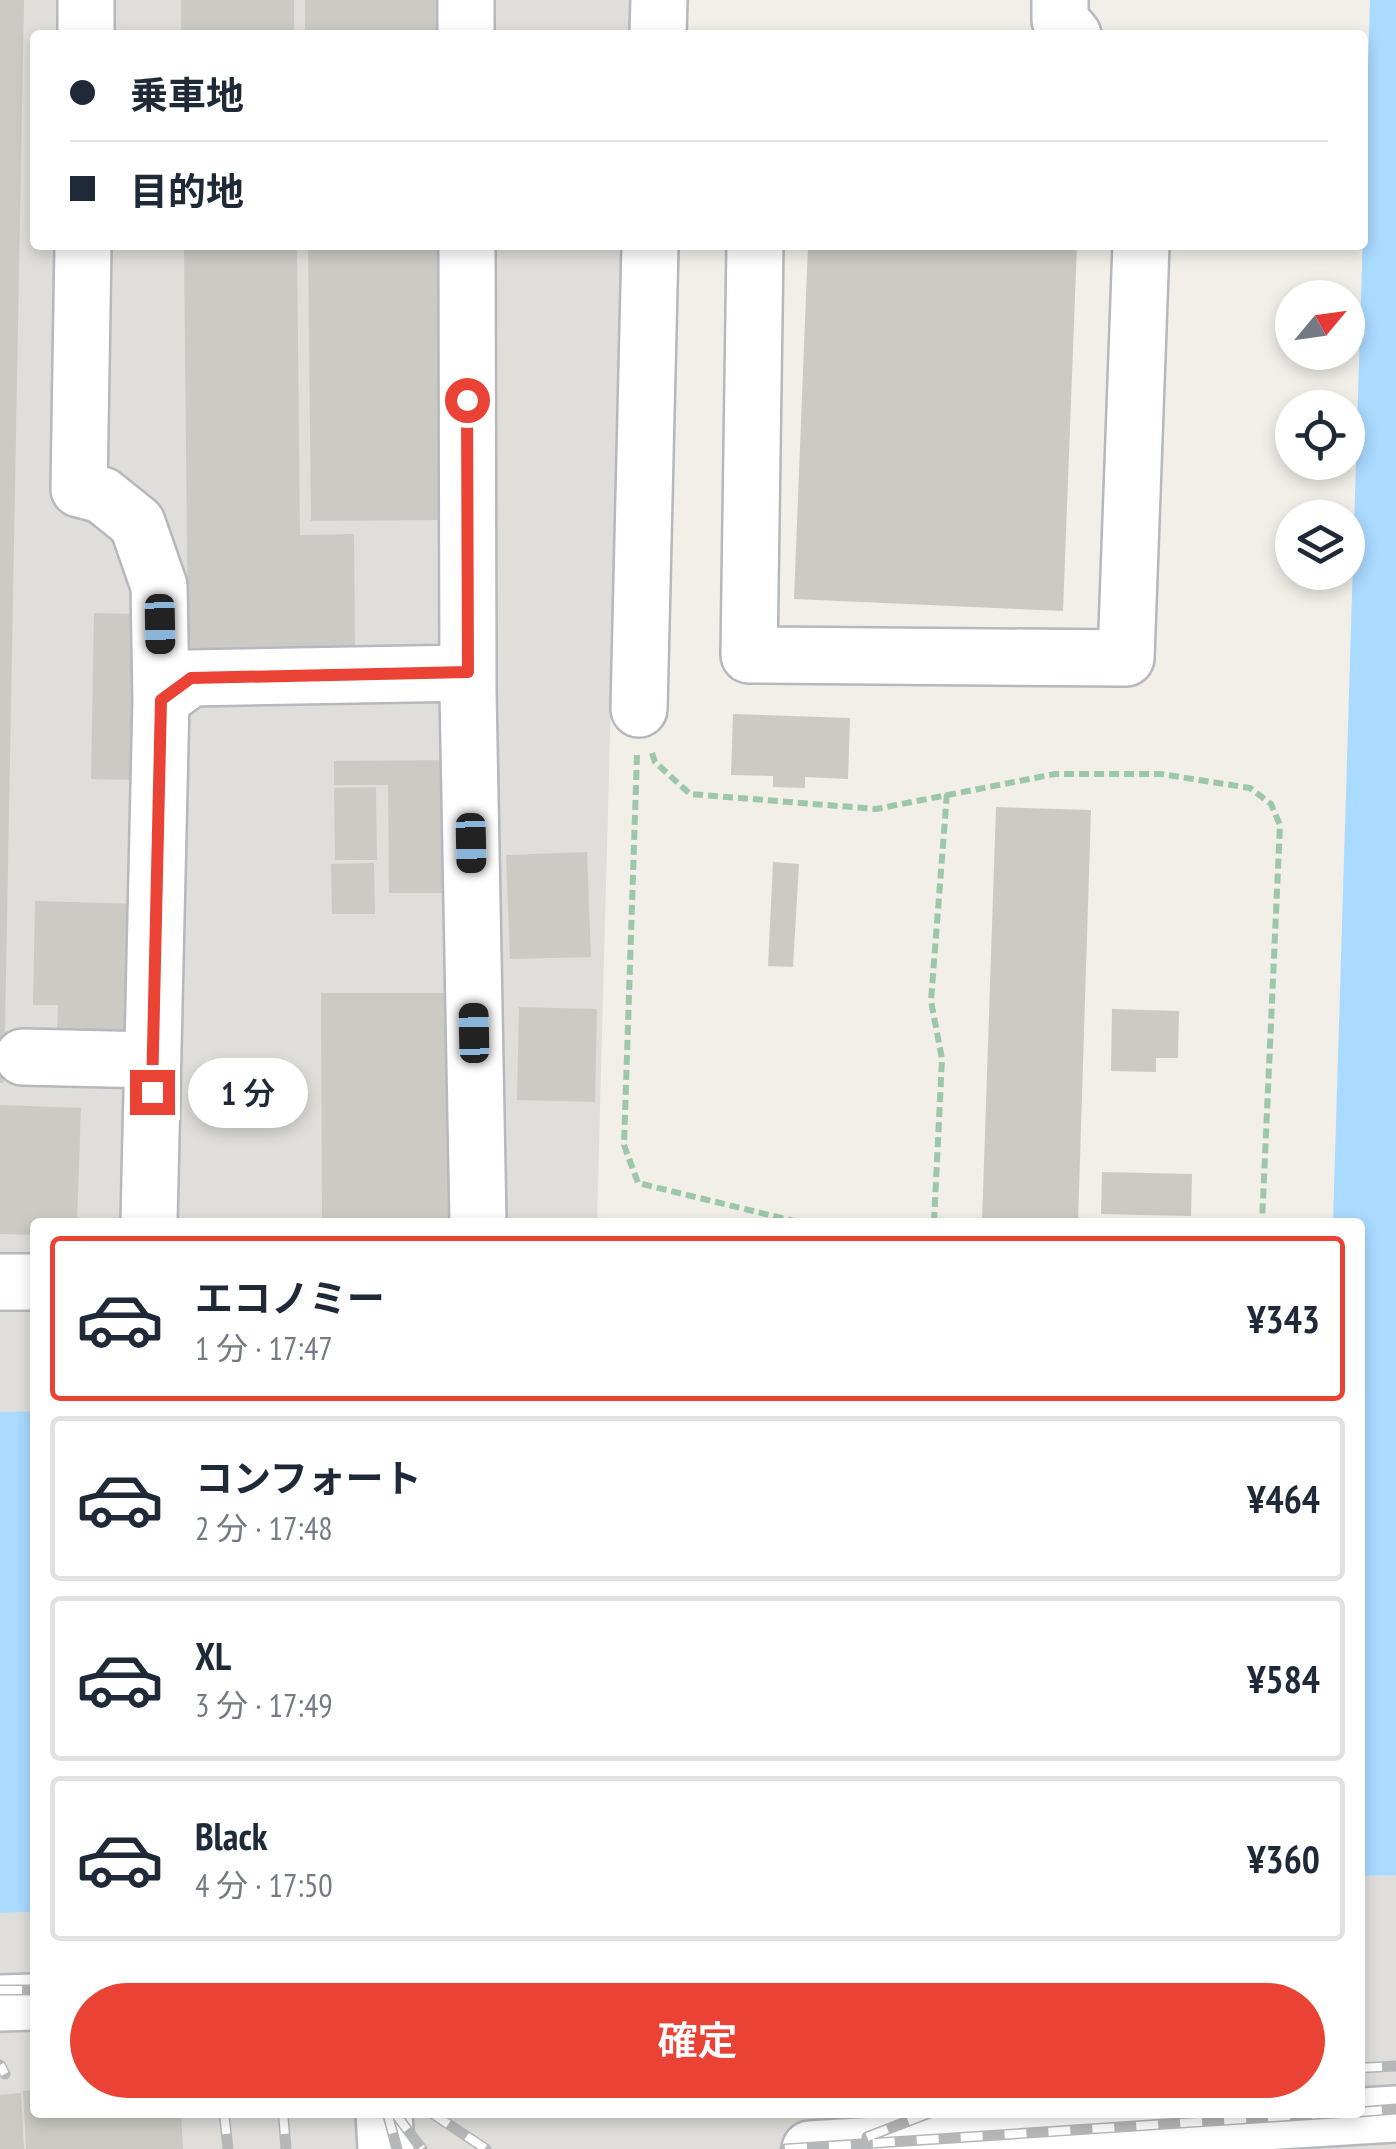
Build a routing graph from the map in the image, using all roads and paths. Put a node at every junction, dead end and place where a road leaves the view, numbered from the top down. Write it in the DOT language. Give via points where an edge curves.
graph roads {
  1 [pos="86,0"];
  2 [pos="466,0"];
  3 [pos="659,0"];
  4 [pos="1060,0"];
  5 [pos="86,30"];
  6 [pos="466,30"];
  7 [pos="658,30"];
  8 [pos="1069,30"];
  9 [pos="83,250"];
  10 [pos="467,250"];
  11 [pos="650,250"];
  12 [pos="755,250"];
  13 [pos="1141,250"];
  14 [pos="468,672"];
  15 [pos="161,700"];
  16 [pos="639,709"];
  17 [pos="947,793"];
  18 [pos="23,1058"];
  19 [pos="153,1060"];
  20 [pos="149,1218"];
  21 [pos="478,1218"];
  22 [pos="782,1218"];
  23 [pos="934,1218"];
  24 [pos="1262,1218"];
  25 [pos="0,1282"];
  26 [pos="30,1282"];
  27 [pos="30,2002"];
  28 [pos="0,2003"];
  29 [pos="1396,2114"];
  30 [pos="1365,2116"];
  31 [pos="384,2118"];
  32 [pos="1329,2118"];
  33 [pos="386,2149"];
  34 [pos="810,2149"];
  1 -- 5 [label="street"];
  2 -- 6 [label="street"];
  3 -- 7 [label="street"];
  4 -- 8 [label="street" via="1060,20"];
  9 -- 15 [label="street" via="80,489 102,494 137,523 159,586"];
  10 -- 14 [label="street"];
  11 -- 16 [label="street"];
  12 -- 13 [label="street" via="749,655 1126,658"];
  14 -- 15 [label="street" via="191,678"];
  14 -- 21 [label="street"];
  15 -- 19 [label="street"];
  16 -- 17 [label="path" via="655,762 690,794 876,808"];
  16 -- 22 [label="path" via="624,1145 638,1183"];
  17 -- 23 [label="path" via="931,1001 942,1059"];
  17 -- 24 [label="path" via="1055,774 1161,774 1250,788 1270,804 1280,825"];
  18 -- 19 [label="street"];
  19 -- 20 [label="street"];
  25 -- 26 [label="street"];
  27 -- 28 [label="street"];
  29 -- 30 [label="street"];
  31 -- 33 [label="street"];
  32 -- 34 [label="street"];
}
